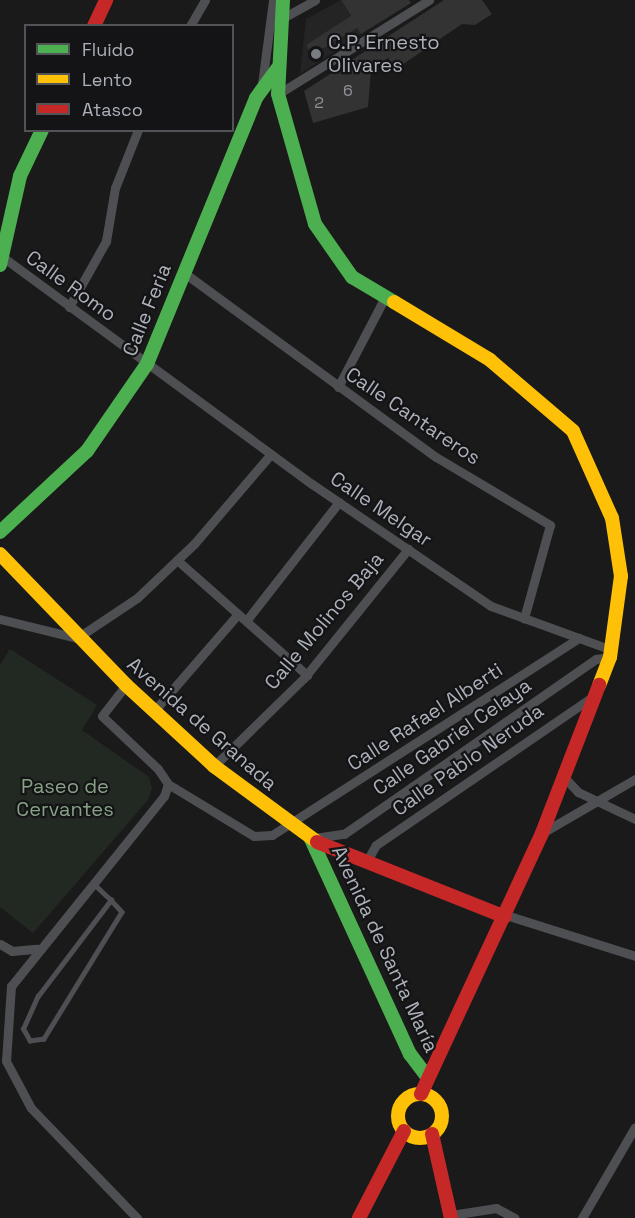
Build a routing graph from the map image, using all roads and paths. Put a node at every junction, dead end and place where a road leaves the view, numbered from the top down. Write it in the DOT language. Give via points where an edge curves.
graph roads {
  1 [pos="106,0"];
  2 [pos="205,0"];
  3 [pos="273,0"];
  4 [pos="283,0"];
  5 [pos="315,0"];
  6 [pos="429,0"];
  7 [pos="281,19"];
  8 [pos="94,24"];
  9 [pos="190,24"];
  10 [pos="278,68"];
  11 [pos="262,84"];
  12 [pos="278,94"];
  13 [pos="41,132"];
  14 [pos="137,132"];
  15 [pos="1,259"];
  16 [pos="183,272"];
  17 [pos="385,297"];
  18 [pos="69,307"];
  19 [pos="147,364"];
  20 [pos="338,387"];
  21 [pos="270,454"];
  22 [pos="339,502"];
  23 [pos="0,532"];
  24 [pos="408,549"];
  25 [pos="0,554"];
  26 [pos="177,560"];
  27 [pos="242,617"];
  28 [pos="524,618"];
  29 [pos="0,619"];
  30 [pos="77,638"];
  31 [pos="579,638"];
  32 [pos="611,654"];
  33 [pos="307,675"];
  34 [pos="126,685"];
  35 [pos="596,694"];
  36 [pos="154,711"];
  37 [pos="214,766"];
  38 [pos="564,777"];
  39 [pos="635,779"];
  40 [pos="168,784"];
  41 [pos="600,800"];
  42 [pos="635,819"];
  43 [pos="291,825"];
  44 [pos="542,832"];
  45 [pos="311,839"];
  46 [pos="367,861"];
  47 [pos="92,882"];
  48 [pos="111,900"];
  49 [pos="506,916"];
  50 [pos="0,944"];
  51 [pos="37,948"];
  52 [pos="635,956"];
  53 [pos="426,1075"];
  54 [pos="421,1094"];
  55 [pos="635,1127"];
  56 [pos="404,1131"];
  57 [pos="432,1134"];
  58 [pos="631,1144"];
  59 [pos="451,1217"];
  60 [pos="137,1218"];
  61 [pos="359,1218"];
  62 [pos="515,1218"];
  63 [pos="582,1218"];
  1 -- 8 [label="street"];
  2 -- 9 [label="street"];
  3 -- 11 [label="street"];
  4 -- 7 [label="street"];
  5 -- 7 [label="street"];
  6 -- 12 [label="street"];
  7 -- 10 [label="street"];
  10 -- 11 [label="street, Calle Feria"];
  10 -- 12 [label="street"];
  11 -- 16 [label="street, Calle Feria"];
  12 -- 17 [label="street" via="315,224 352,277"];
  13 -- 15 [label="street" via="20,176"];
  14 -- 18 [label="street" via="115,188 106,241"];
  15 -- 18 [label="street, Calle Romo"];
  16 -- 19 [label="street, Calle Feria"];
  16 -- 20 [label="street, Calle Cantareros"];
  17 -- 20 [label="street"];
  17 -- 32 [label="street" via="490,360 573,431 612,518 621,576"];
  18 -- 19 [label="street, Calle Romo"];
  19 -- 21 [label="street, Calle Melgar"];
  19 -- 23 [label="street, Calle Feria" via="87,451"];
  20 -- 28 [label="street, Calle Cantareros" via="436,457 550,525"];
  21 -- 22 [label="street, Calle Melgar"];
  21 -- 26 [label="street"];
  22 -- 24 [label="street, Calle Melgar"];
  22 -- 27 [label="street"];
  24 -- 28 [label="street, Calle Melgar" via="491,606"];
  24 -- 33 [label="street, Calle Molinos Baja"];
  25 -- 30 [label="street, Avenida de Granada"];
  26 -- 27 [label="street"];
  26 -- 30 [label="street" via="137,598"];
  27 -- 33 [label="street"];
  27 -- 36 [label="street"];
  28 -- 31 [label="street, Calle Melgar"];
  29 -- 30 [label="street"];
  30 -- 34 [label="street, Avenida de Granada"];
  31 -- 32 [label="street, Calle Melgar"];
  31 -- 43 [label="street, Calle Rafael Alberti"];
  32 -- 35 [label="street"];
  32 -- 45 [label="street, Calle Gabriel Celaya" via="596,659 344,834"];
  33 -- 37 [label="street, Calle Molinos Baja"];
  34 -- 36 [label="street, Avenida de Granada"];
  34 -- 40 [label="street" via="102,716"];
  35 -- 38 [label="street"];
  35 -- 46 [label="street, Calle Pablo Neruda" via="376,845"];
  36 -- 37 [label="street, Avenida de Granada"];
  37 -- 43 [label="street, Avenida de Granada"];
  38 -- 41 [label="street" via="578,792"];
  38 -- 44 [label="street"];
  39 -- 41 [label="street"];
  40 -- 43 [label="street, Calle Rafael Alberti" via="254,837"];
  40 -- 47 [label="street" via="164,796"];
  41 -- 42 [label="street"];
  41 -- 44 [label="street"];
  43 -- 45 [label="street, Avenida de Granada"];
  44 -- 49 [label="street"];
  45 -- 46 [label="street, Avenida de Granada"];
  45 -- 53 [label="street, Avenida de Santa María" via="410,1054"];
  46 -- 49 [label="street, Avenida de Granada"];
  47 -- 48 [label="lane"];
  47 -- 51 [label="street"];
  48 -- 48 [label="lane" via="38,996 23,1029 30,1041 44,1039 93,963 122,912"];
  49 -- 52 [label="street"];
  49 -- 53 [label="street"];
  50 -- 51 [label="street" via="12,951"];
  51 -- 60 [label="street" via="11,986 6,1061 31,1108"];
  53 -- 54 [label="street"];
  54 -- 56 [label="street" via="401,1104"];
  54 -- 57 [label="street" via="440,1107 439,1126"];
  55 -- 58 [label="street"];
  56 -- 57 [label="street" via="413,1136"];
  56 -- 61 [label="street"];
  57 -- 59 [label="street"];
  58 -- 63 [label="street"];
  59 -- 62 [label="street" via="496,1208"];
}
